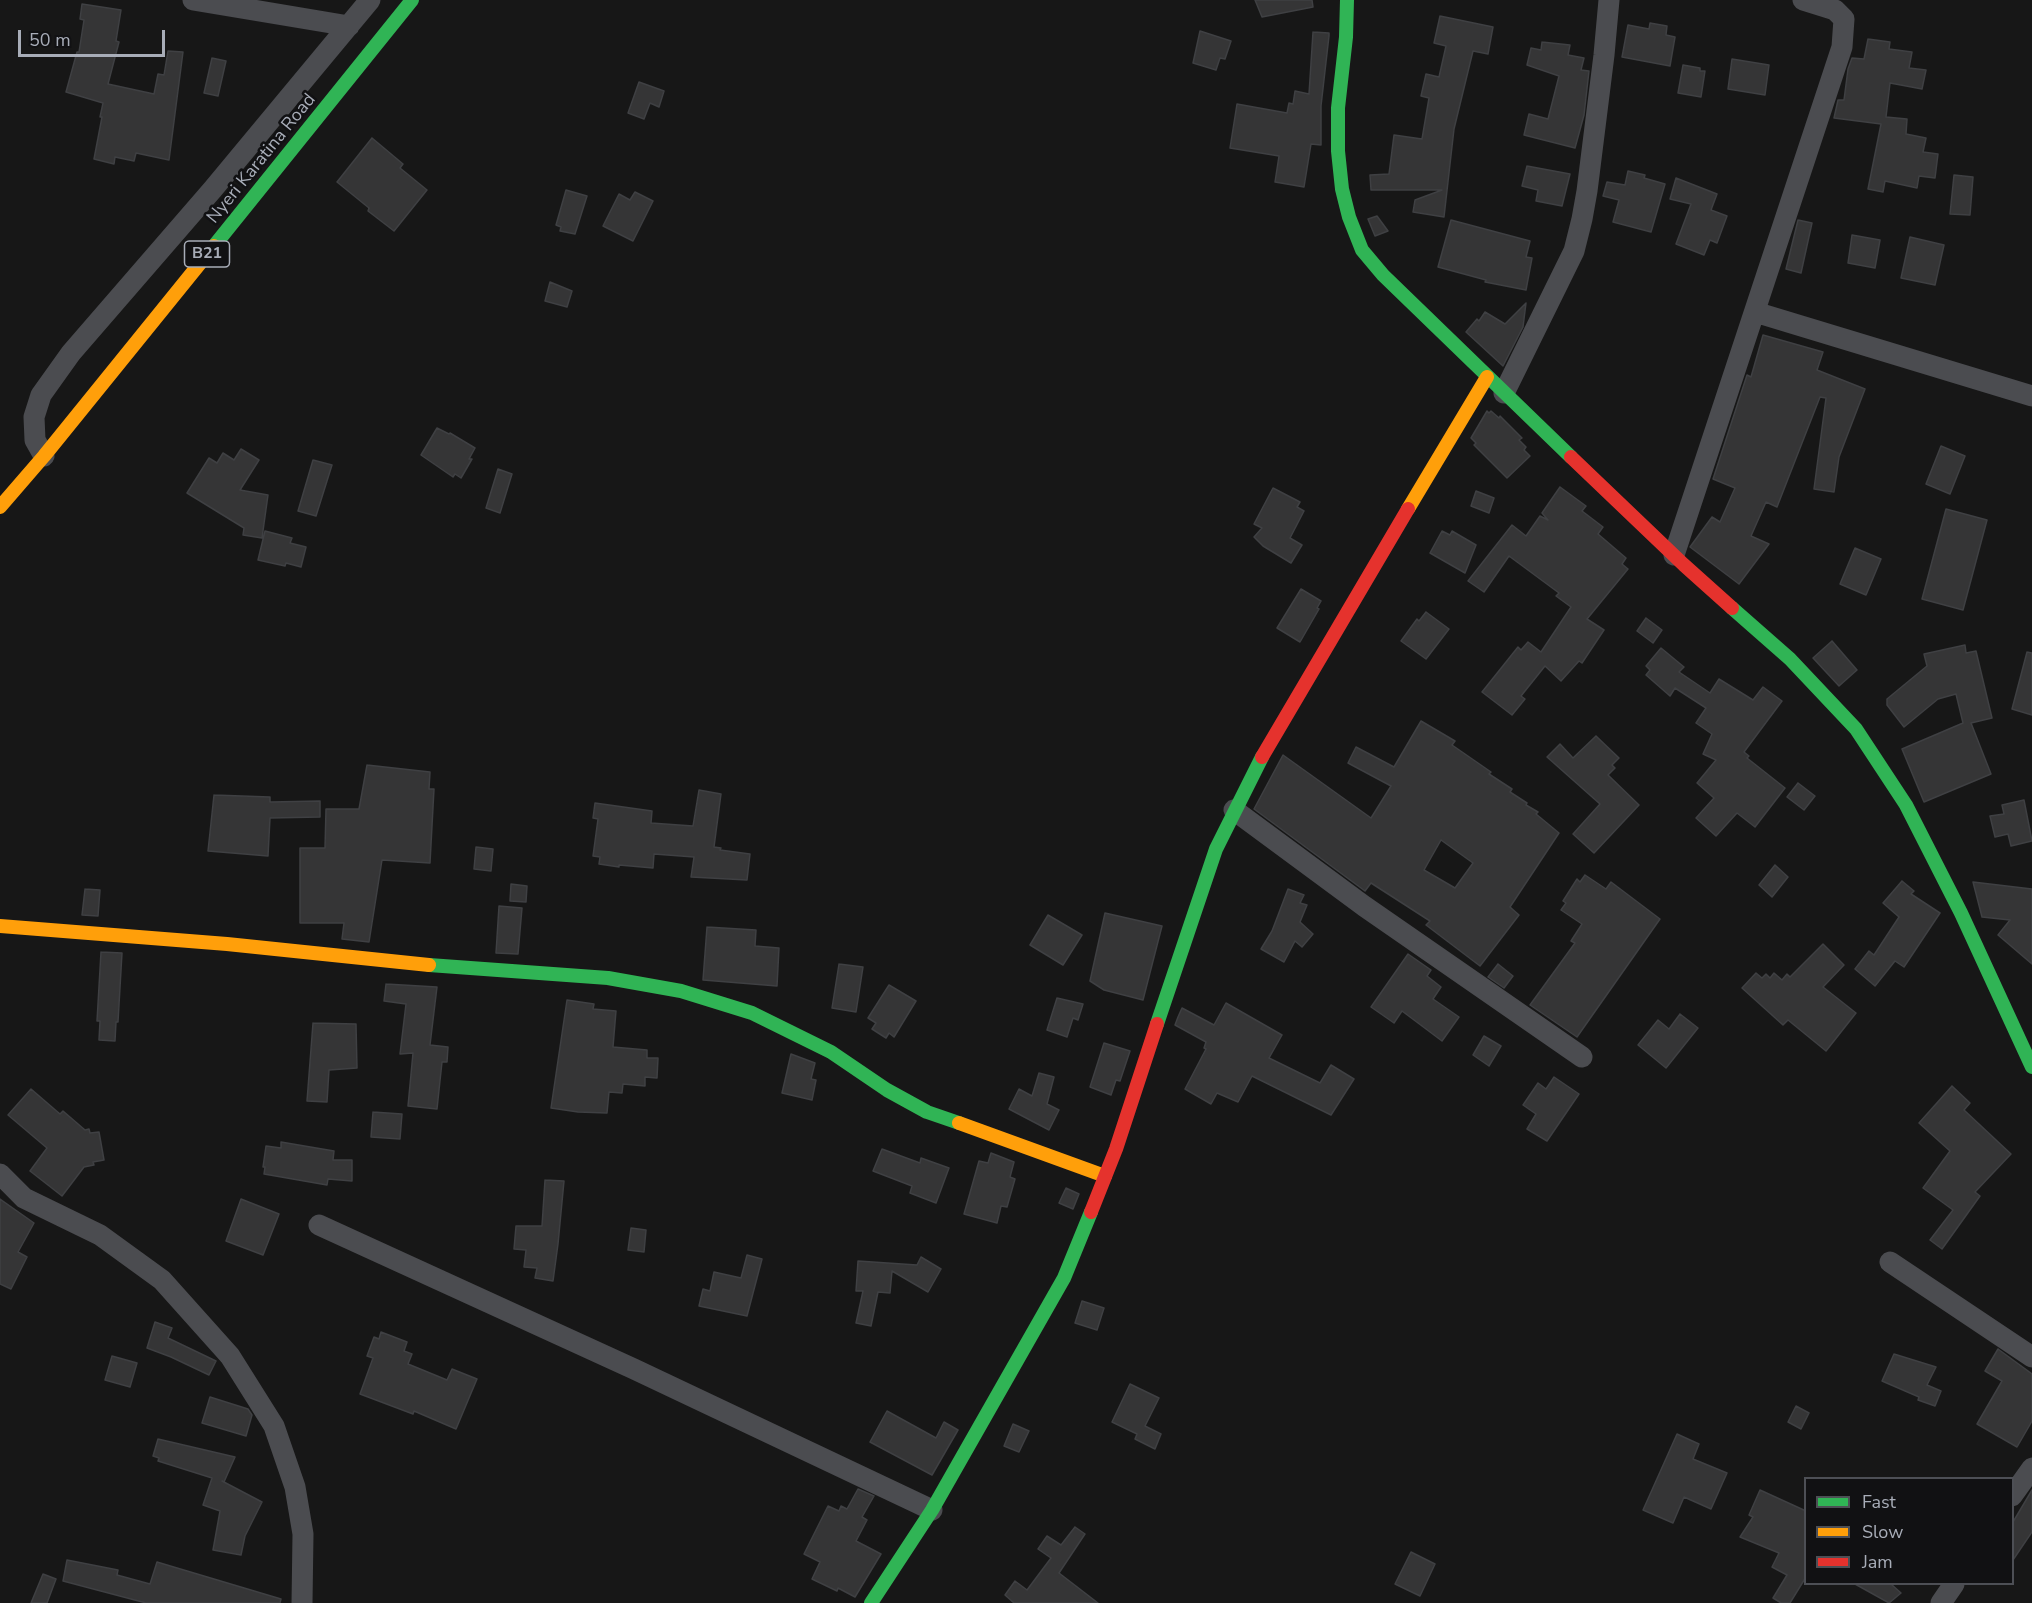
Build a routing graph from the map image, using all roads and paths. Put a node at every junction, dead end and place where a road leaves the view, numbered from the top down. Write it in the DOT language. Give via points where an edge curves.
graph roads {
  1 [pos="193,0"];
  2 [pos="370,0"];
  3 [pos="412,0"];
  4 [pos="1347,0"];
  5 [pos="1609,0"];
  6 [pos="1803,0"];
  7 [pos="349,26"];
  8 [pos="1755,312"];
  9 [pos="1487,377"];
  10 [pos="1504,393"];
  11 [pos="2032,396"];
  12 [pos="44,456"];
  13 [pos="0,507"];
  14 [pos="1674,555"];
  15 [pos="1234,810"];
  16 [pos="0,926"];
  17 [pos="1582,1057"];
  18 [pos="2032,1067"];
  19 [pos="0,1174"];
  20 [pos="1105,1176"];
  21 [pos="319,1225"];
  22 [pos="1890,1263"];
  23 [pos="2032,1357"];
  24 [pos="2032,1468"];
  25 [pos="2014,1495"];
  26 [pos="932,1510"];
  27 [pos="1953,1585"];
  28 [pos="302,1603"];
  29 [pos="872,1603"];
  30 [pos="1941,1603"];
  1 -- 7 [label="street"];
  2 -- 7 [label="street"];
  3 -- 12 [label="main road, Nyeri Karatina Road / B21"];
  4 -- 9 [label="main road" via="1338,151 1348,217 1369,259"];
  5 -- 10 [label="street" via="1587,191 1574,251"];
  6 -- 8 [label="street" via="1835,10 1844,19 1842,47"];
  7 -- 12 [label="street" via="71,353 41,395 34,417 35,440"];
  8 -- 11 [label="street"];
  8 -- 14 [label="street"];
  9 -- 10 [label="main road"];
  9 -- 15 [label="main road" via="1271,740"];
  10 -- 14 [label="main road"];
  12 -- 13 [label="main road, Nyeri Karatina Road / B21"];
  14 -- 18 [label="main road" via="1785,654 1856,729 1906,806 1961,913"];
  15 -- 17 [label="street" via="1364,906"];
  15 -- 20 [label="main road" via="1199,897"];
  16 -- 20 [label="main road" via="608,978 681,991 752,1013 831,1052 927,1112"];
  19 -- 28 [label="street" via="24,1198 100,1235 162,1280 230,1356 274,1426 295,1487 303,1534"];
  20 -- 26 [label="main road" via="1064,1278"];
  21 -- 26 [label="street"];
  22 -- 23 [label="street"];
  24 -- 25 [label="street"];
  26 -- 29 [label="main road"];
  27 -- 30 [label="street"];
}
